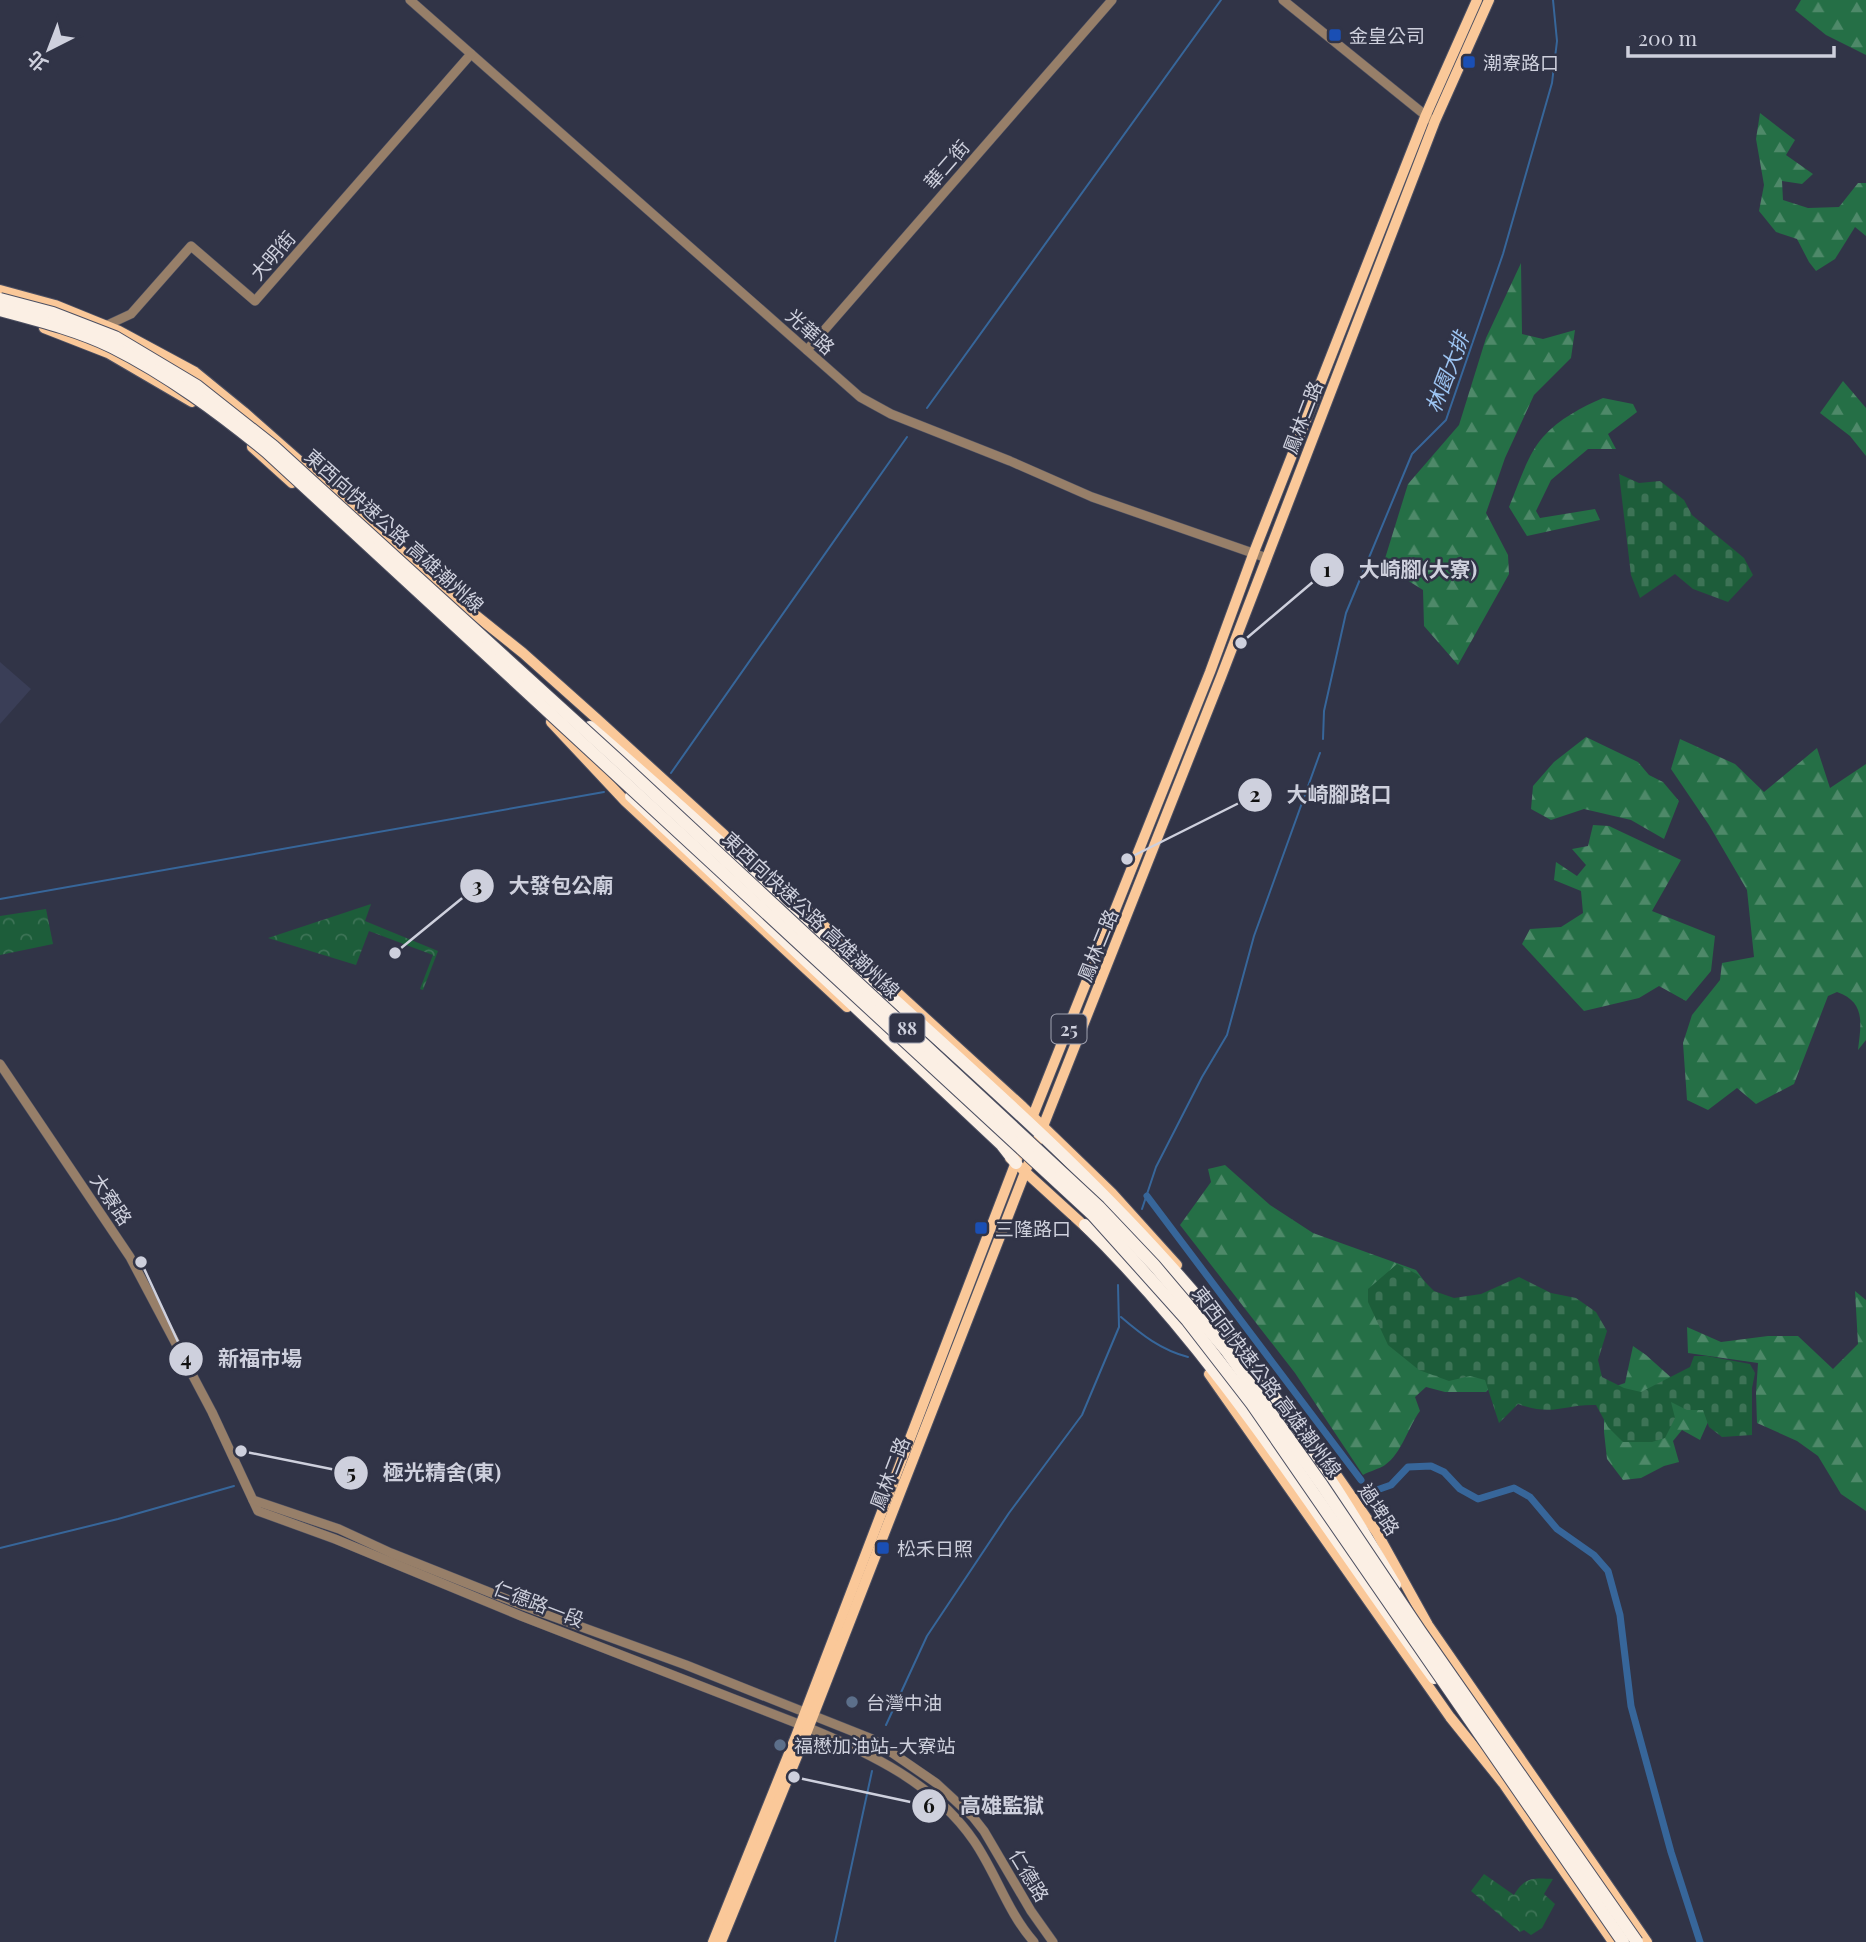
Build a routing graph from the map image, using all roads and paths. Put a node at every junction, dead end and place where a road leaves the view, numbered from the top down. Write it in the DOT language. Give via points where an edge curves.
graph roads {
  1 [pos="410,0"];
  2 [pos="1112,0"];
  3 [pos="1283,0"];
  4 [pos="1477,0"];
  5 [pos="1489,0"];
  6 [pos="471,54"];
  7 [pos="1430,119"];
  8 [pos="0,290"];
  9 [pos="0,299"];
  10 [pos="0,313"];
  11 [pos="105,326"];
  12 [pos="75,340"];
  13 [pos="807,350"];
  14 [pos="1254,552"];
  15 [pos="1267,558"];
  16 [pos="501,653"];
  17 [pos="565,726"];
  18 [pos="0,1064"];
  19 [pos="1031,1121"];
  20 [pos="1041,1130"];
  21 [pos="1021,1167"];
  22 [pos="1085,1225"];
  23 [pos="253,1500"];
  24 [pos="258,1511"];
  25 [pos="1420,1631"];
  26 [pos="809,1713"];
  27 [pos="804,1726"];
  28 [pos="1509,1778"];
  29 [pos="713,1942"];
  30 [pos="721,1942"];
  31 [pos="1034,1942"];
  32 [pos="1053,1942"];
  33 [pos="1613,1942"];
  34 [pos="1623,1942"];
  35 [pos="1637,1942"];
  36 [pos="1647,1942"];
  1 -- 6 [label="street, 光華路"];
  2 -- 13 [label="street, 華二街"];
  3 -- 7 [label="street"];
  4 -- 7 [label="main road, 鳳林二路 / 25"];
  5 -- 7 [label="main road, 鳳林二路 / 25"];
  6 -- 11 [label="street, 大明街" via="255,301 191,246 131,314"];
  6 -- 13 [label="street, 光華路"];
  7 -- 14 [label="main road, 鳳林二路 / 25"];
  7 -- 15 [label="main road, 鳳林二路 / 25"];
  8 -- 11 [label="main road" via="55,305"];
  9 -- 16 [label="highway, 東西向快速公路 高雄潮州線 / 88, bridge" via="116,337 197,386 273,446"];
  10 -- 12 [label="main road"];
  10 -- 17 [label="highway, 東西向快速公路 高雄潮州線 / 88, bridge" via="50,324 111,347 233,424"];
  11 -- 12 [label="street, 大明街"];
  11 -- 19 [label="main road" via="195,372 244,412 597,719"];
  12 -- 21 [label="main road" via="108,353 190,400 252,447"];
  13 -- 14 [label="street, 光華路" via="845,385 891,414 1093,497"];
  14 -- 15 [label="street, 光華路"];
  14 -- 19 [label="main road, 鳳林二路 / 25"];
  15 -- 20 [label="main road, 鳳林二路 / 25"];
  16 -- 19 [label="highway, bridge" via="623,755"];
  16 -- 25 [label="highway, 東西向快速公路 高雄潮州線 / 88, bridge" via="1079,1188 1145,1255 1226,1350"];
  17 -- 21 [label="highway, bridge" via="689,853"];
  17 -- 28 [label="highway, 東西向快速公路 高雄潮州線 / 88, bridge" via="1092,1214 1146,1273 1252,1404"];
  18 -- 23 [label="street, 大寮路" via="130,1257"];
  19 -- 20 [label="highway"];
  19 -- 21 [label="main road, 鳳林二路 / 25"];
  20 -- 21 [label="main road, 鳳林二路 / 25"];
  20 -- 25 [label="highway, bridge" via="1234,1343 1330,1479"];
  20 -- 36 [label="main road, 過埤路" via="1121,1203 1239,1339 1377,1533 1428,1625"];
  21 -- 22 [label="main road"];
  21 -- 26 [label="main road, 鳳林二路 / 25"];
  22 -- 28 [label="highway, bridge" via="1179,1326 1244,1409"];
  22 -- 33 [label="main road" via="1176,1330 1238,1413"];
  23 -- 24 [label="street, 大寮路"];
  23 -- 26 [label="street, 仁德路一段" via="339,1529 524,1606"];
  24 -- 27 [label="street, 仁德路一段"];
  25 -- 35 [label="highway, 東西向快速公路 高雄潮州線 / 88, bridge"];
  26 -- 27 [label="main road, 鳳林二路 / 25"];
  26 -- 32 [label="street, 仁德路" via="895,1754 973,1817"];
  27 -- 29 [label="main road, 鳳林二路 / 25"];
  27 -- 30 [label="main road, 鳳林二路 / 25"];
  27 -- 31 [label="street, 仁德路" via="855,1747 928,1791 964,1827"];
  28 -- 34 [label="highway, 東西向快速公路 高雄潮州線 / 88, bridge"];
}
